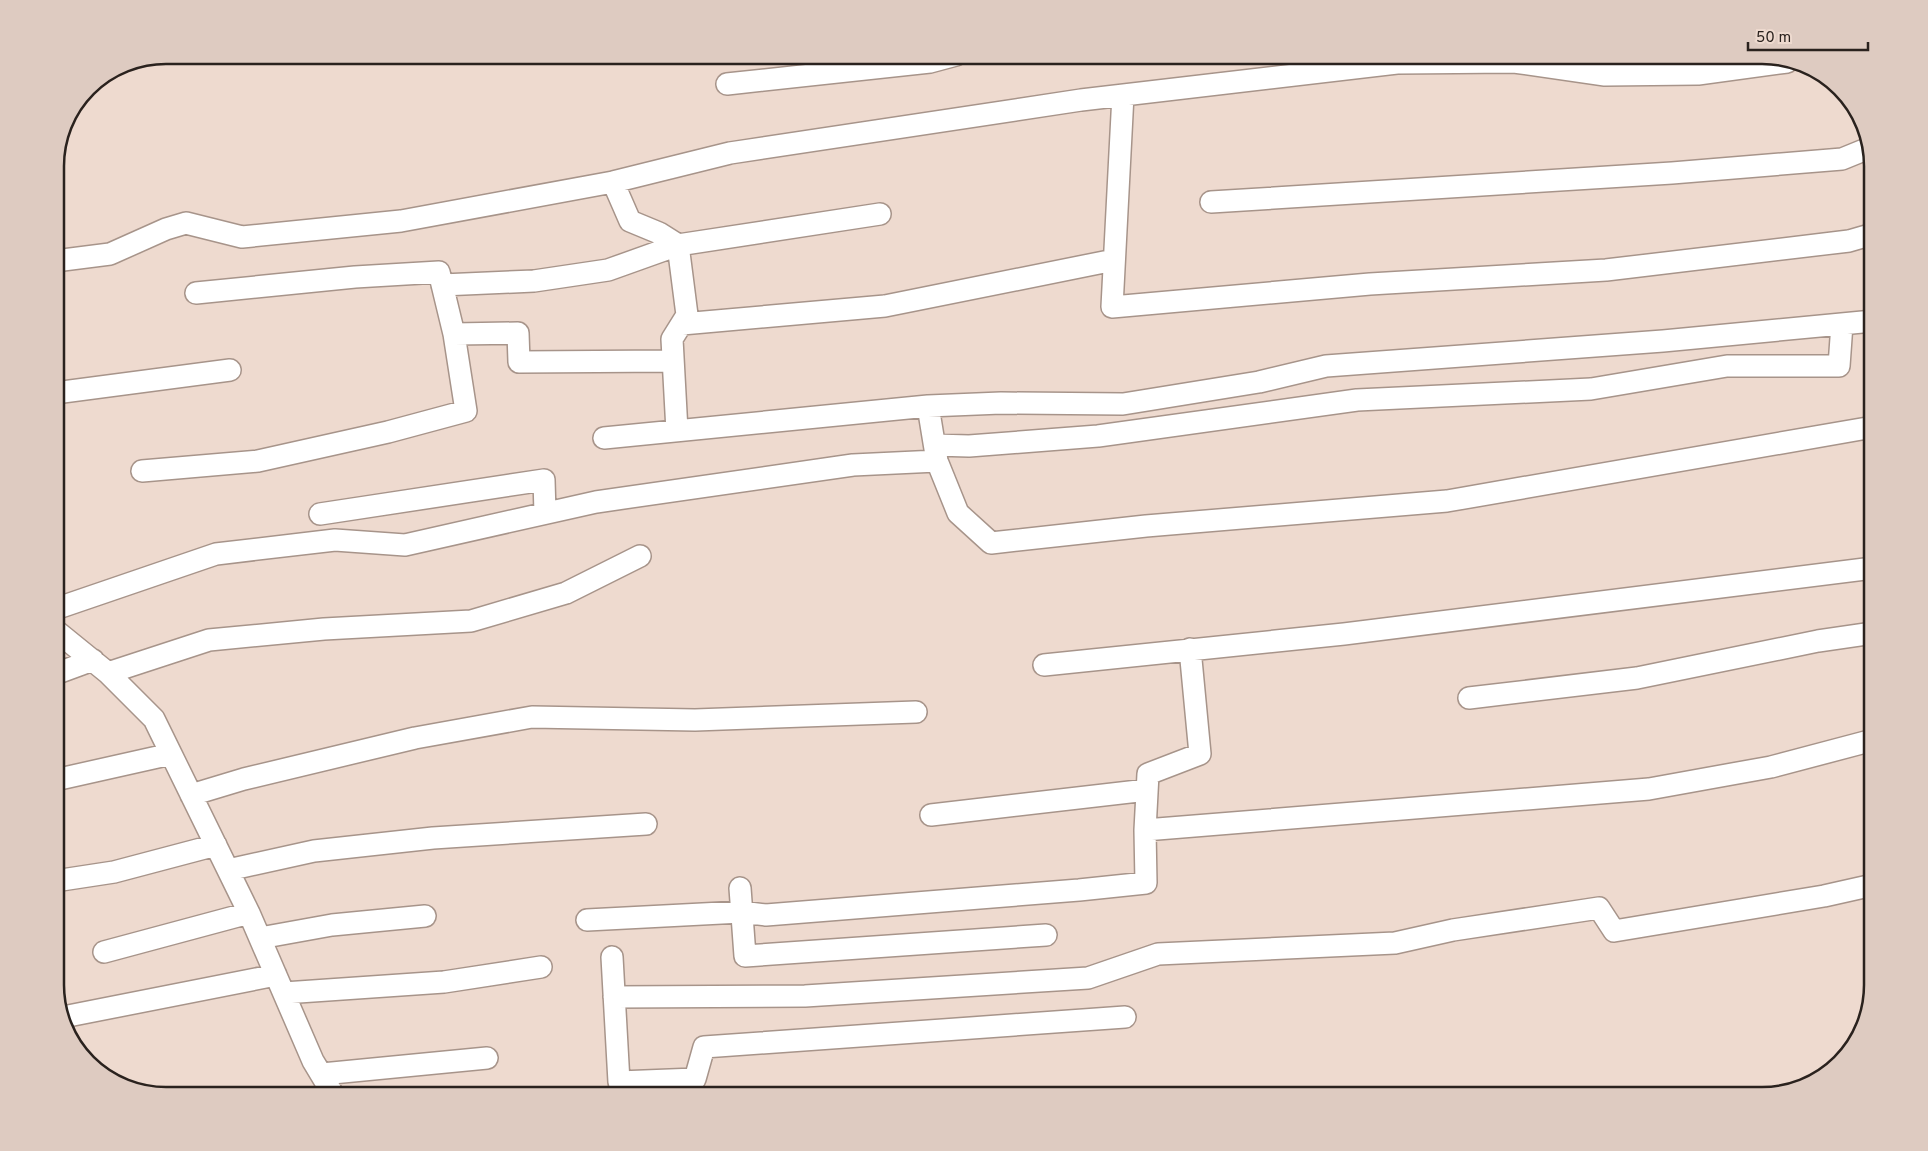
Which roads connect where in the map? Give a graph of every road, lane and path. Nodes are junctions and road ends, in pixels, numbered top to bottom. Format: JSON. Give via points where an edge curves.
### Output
{"nodes":[{"id":1,"x":912,"y":64,"type":"edge"},
{"id":2,"x":1388,"y":64,"type":"edge"},
{"id":3,"x":1529,"y":64,"type":"edge"},
{"id":4,"x":1768,"y":64,"type":"edge"},
{"id":5,"x":727,"y":84,"type":"dead end"},
{"id":6,"x":1123,"y":95,"type":"junction"},
{"id":7,"x":1863,"y":151,"type":"edge"},
{"id":8,"x":613,"y":182,"type":"junction"},
{"id":9,"x":1212,"y":202,"type":"dead end"},
{"id":10,"x":880,"y":214,"type":"dead end"},
{"id":11,"x":1864,"y":237,"type":"edge"},
{"id":12,"x":678,"y":245,"type":"junction"},
{"id":13,"x":64,"y":260,"type":"edge"},
{"id":14,"x":1114,"y":260,"type":"junction"},
{"id":15,"x":442,"y":286,"type":"junction"},
{"id":16,"x":196,"y":293,"type":"dead end"},
{"id":17,"x":1864,"y":322,"type":"edge"},
{"id":18,"x":682,"y":324,"type":"junction"},
{"id":19,"x":1842,"y":324,"type":"junction"},
{"id":20,"x":454,"y":334,"type":"junction"},
{"id":21,"x":673,"y":361,"type":"junction"},
{"id":22,"x":230,"y":370,"type":"dead end"},
{"id":23,"x":64,"y":392,"type":"edge"},
{"id":24,"x":928,"y":406,"type":"junction"},
{"id":25,"x":1864,"y":429,"type":"edge"},
{"id":26,"x":677,"y":431,"type":"junction"},
{"id":27,"x":604,"y":438,"type":"dead end"},
{"id":28,"x":936,"y":453,"type":"junction"},
{"id":29,"x":142,"y":471,"type":"dead end"},
{"id":30,"x":545,"y":513,"type":"junction"},
{"id":31,"x":320,"y":514,"type":"dead end"},
{"id":32,"x":640,"y":556,"type":"dead end"},
{"id":33,"x":1864,"y":569,"type":"edge"},
{"id":34,"x":64,"y":606,"type":"edge"},
{"id":35,"x":1864,"y":634,"type":"edge"},
{"id":36,"x":64,"y":637,"type":"edge"},
{"id":37,"x":1190,"y":649,"type":"junction"},
{"id":38,"x":1044,"y":664,"type":"dead end"},
{"id":39,"x":100,"y":666,"type":"junction"},
{"id":40,"x":64,"y":672,"type":"edge"},
{"id":41,"x":1469,"y":698,"type":"dead end"},
{"id":42,"x":916,"y":712,"type":"dead end"},
{"id":43,"x":1864,"y":742,"type":"edge"},
{"id":44,"x":171,"y":754,"type":"junction"},
{"id":45,"x":64,"y":778,"type":"edge"},
{"id":46,"x":1147,"y":790,"type":"junction"},
{"id":47,"x":191,"y":795,"type":"junction"},
{"id":48,"x":931,"y":815,"type":"dead end"},
{"id":49,"x":646,"y":824,"type":"dead end"},
{"id":50,"x":1145,"y":830,"type":"junction"},
{"id":51,"x":216,"y":845,"type":"junction"},
{"id":52,"x":228,"y":870,"type":"junction"},
{"id":53,"x":64,"y":880,"type":"edge"},
{"id":54,"x":1864,"y":887,"type":"edge"},
{"id":55,"x":740,"y":888,"type":"dead end"},
{"id":56,"x":741,"y":912,"type":"junction"},
{"id":57,"x":249,"y":913,"type":"junction"},
{"id":58,"x":425,"y":916,"type":"dead end"},
{"id":59,"x":586,"y":920,"type":"dead end"},
{"id":60,"x":1046,"y":935,"type":"dead end"},
{"id":61,"x":260,"y":938,"type":"junction"},
{"id":62,"x":104,"y":952,"type":"dead end"},
{"id":63,"x":612,"y":957,"type":"dead end"},
{"id":64,"x":541,"y":967,"type":"dead end"},
{"id":65,"x":280,"y":984,"type":"junction"},
{"id":66,"x":614,"y":997,"type":"junction"},
{"id":67,"x":1125,"y":1016,"type":"dead end"},
{"id":68,"x":69,"y":1017,"type":"edge"},
{"id":69,"x":487,"y":1058,"type":"dead end"},
{"id":70,"x":322,"y":1074,"type":"junction"},
{"id":71,"x":329,"y":1087,"type":"edge"}],
"edges":[{"from":1,"to":5,"type":"street"},
{"from":2,"to":6,"type":"street"},
{"from":3,"to":4,"type":"street","via":[[1614,75],[1698,74]]},
{"from":6,"to":8,"type":"street","via":[[730,153]]},
{"from":6,"to":14,"type":"street"},
{"from":7,"to":9,"type":"street","via":[[1842,160]]},
{"from":8,"to":12,"type":"street","via":[[630,221]]},
{"from":8,"to":13,"type":"street","via":[[401,221],[242,236],[186,223],[110,254]]},
{"from":10,"to":12,"type":"street"},
{"from":11,"to":14,"type":"street","via":[[1606,270],[1370,284],[1112,307]]},
{"from":12,"to":15,"type":"street","via":[[608,270],[534,281]]},
{"from":12,"to":18,"type":"street","via":[[687,315]]},
{"from":14,"to":18,"type":"street","via":[[885,306]]},
{"from":15,"to":16,"type":"street","via":[[439,272]]},
{"from":15,"to":20,"type":"street"},
{"from":17,"to":19,"type":"street"},
{"from":18,"to":21,"type":"street","via":[[672,339]]},
{"from":19,"to":24,"type":"street","via":[[1326,366],[1258,382],[1124,404]]},
{"from":19,"to":28,"type":"street","via":[[1839,366],[1726,366],[1591,389],[1357,400],[1098,436],[969,446]]},
{"from":20,"to":21,"type":"street","via":[[518,333],[519,362]]},
{"from":20,"to":29,"type":"street","via":[[466,412],[258,461]]},
{"from":21,"to":26,"type":"street"},
{"from":22,"to":23,"type":"street"},
{"from":24,"to":26,"type":"street"},
{"from":24,"to":28,"type":"street"},
{"from":25,"to":28,"type":"street","via":[[1448,502],[1146,526],[991,543],[958,513]]},
{"from":26,"to":27,"type":"street"},
{"from":28,"to":30,"type":"street","via":[[596,502]]},
{"from":30,"to":31,"type":"street","via":[[544,480]]},
{"from":30,"to":34,"type":"street","via":[[405,545],[335,540],[216,554]]},
{"from":32,"to":39,"type":"street","via":[[566,592],[470,621],[324,628],[209,640]]},
{"from":33,"to":37,"type":"street","via":[[1585,605]]},
{"from":35,"to":41,"type":"street","via":[[1637,678]]},
{"from":36,"to":39,"type":"street"},
{"from":37,"to":38,"type":"street"},
{"from":37,"to":46,"type":"street","via":[[1200,754],[1148,774]]},
{"from":39,"to":40,"type":"street"},
{"from":39,"to":44,"type":"street","via":[[154,719]]},
{"from":42,"to":47,"type":"street","via":[[695,720],[532,717],[415,738]]},
{"from":43,"to":50,"type":"street","via":[[1771,767],[1649,789]]},
{"from":44,"to":45,"type":"street"},
{"from":44,"to":47,"type":"street"},
{"from":46,"to":48,"type":"street"},
{"from":46,"to":50,"type":"street"},
{"from":47,"to":51,"type":"street"},
{"from":49,"to":52,"type":"street","via":[[432,838],[324,850]]},
{"from":50,"to":56,"type":"street","via":[[1146,883],[766,915]]},
{"from":51,"to":52,"type":"street"},
{"from":51,"to":53,"type":"street","via":[[114,872]]},
{"from":52,"to":57,"type":"street"},
{"from":54,"to":66,"type":"street","via":[[1614,931],[1599,908],[1453,930],[1395,943],[1158,954],[1088,978],[804,996]]},
{"from":55,"to":56,"type":"street"},
{"from":56,"to":59,"type":"street"},
{"from":56,"to":60,"type":"street","via":[[745,956]]},
{"from":57,"to":61,"type":"street"},
{"from":57,"to":62,"type":"street"},
{"from":58,"to":61,"type":"street","via":[[332,925]]},
{"from":61,"to":65,"type":"street"},
{"from":63,"to":66,"type":"street"},
{"from":64,"to":65,"type":"street","via":[[444,982]]},
{"from":65,"to":68,"type":"street"},
{"from":65,"to":70,"type":"street","via":[[313,1061]]},
{"from":66,"to":67,"type":"street","via":[[619,1082],[695,1079],[704,1047]]},
{"from":69,"to":70,"type":"street"},
{"from":70,"to":71,"type":"street"}]}
